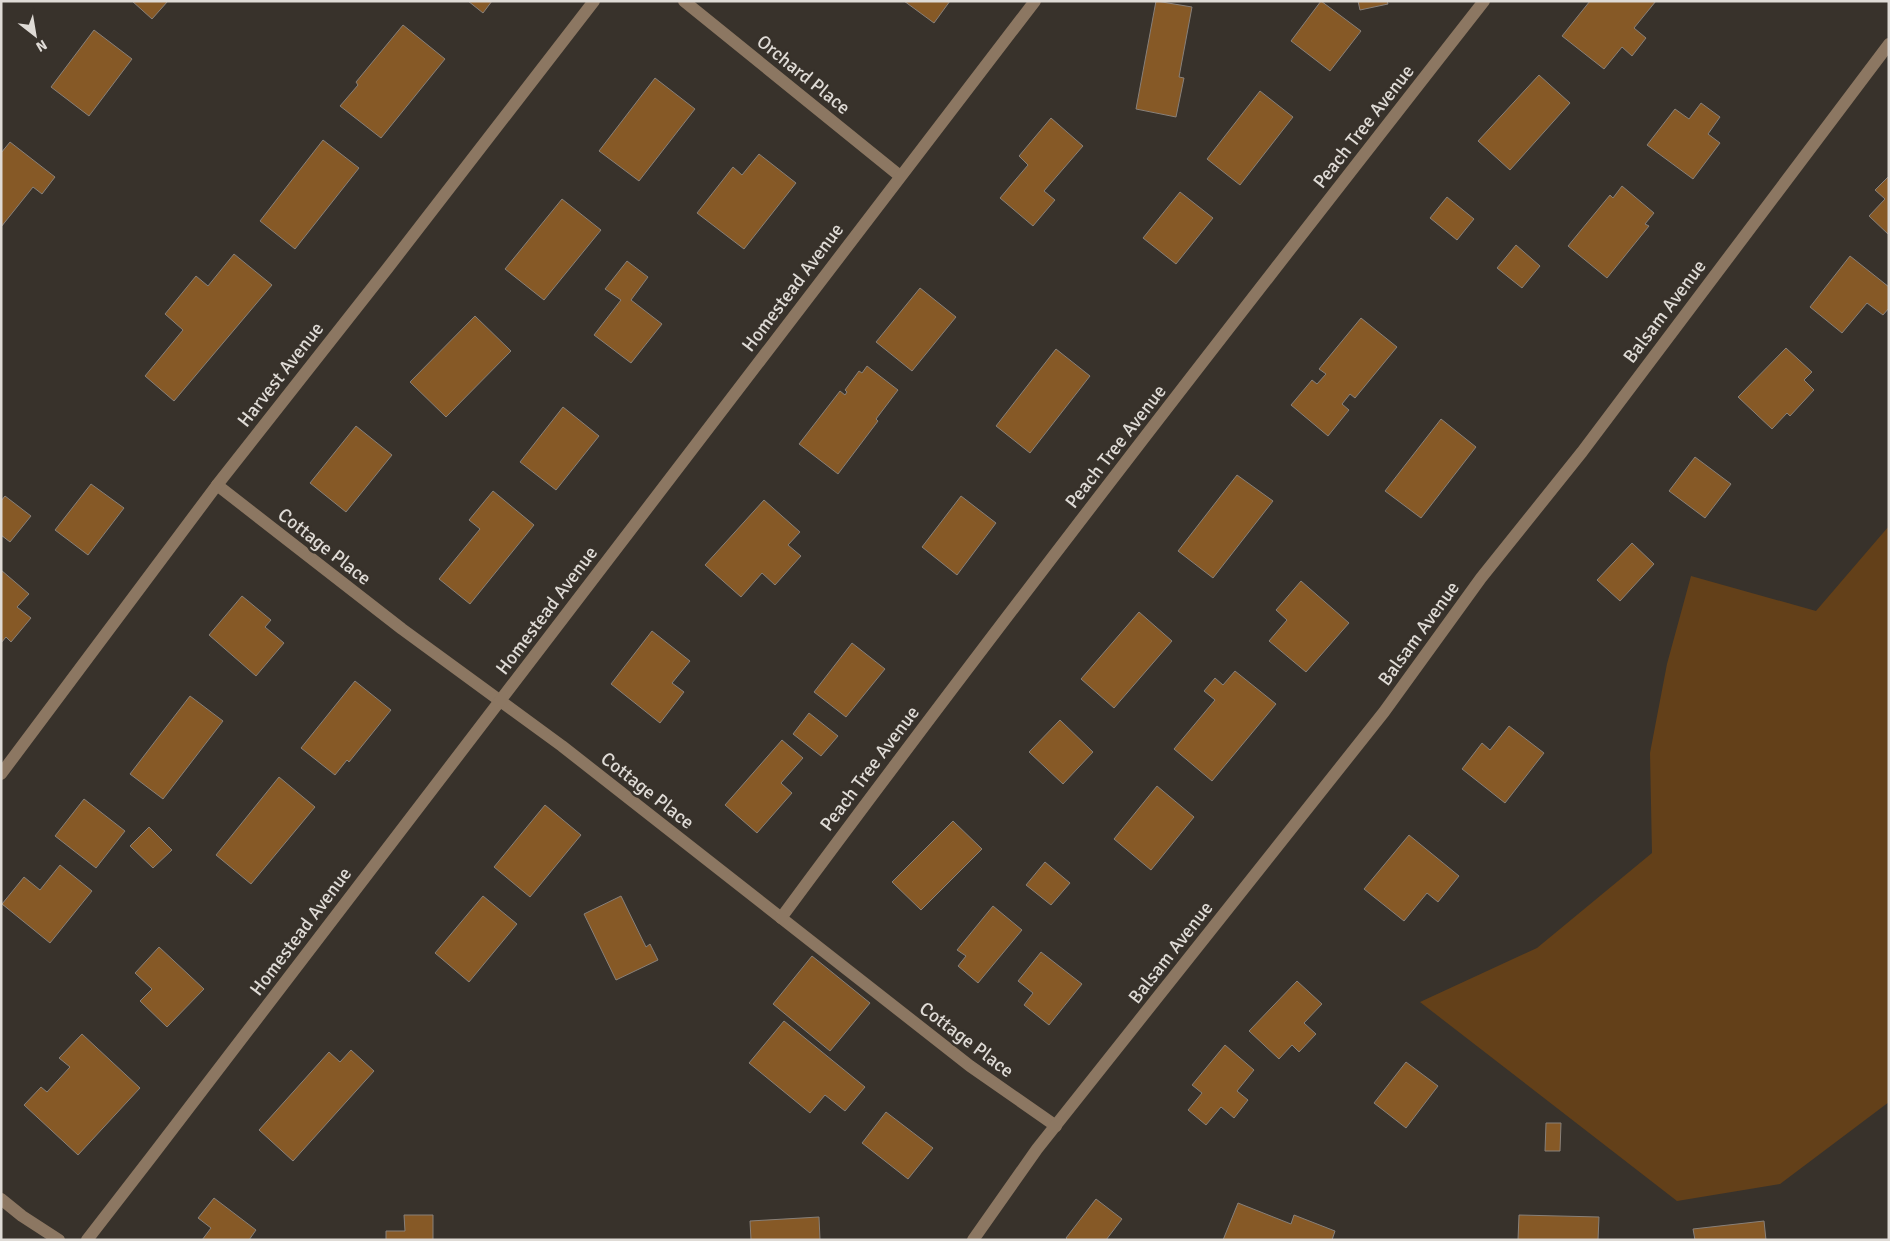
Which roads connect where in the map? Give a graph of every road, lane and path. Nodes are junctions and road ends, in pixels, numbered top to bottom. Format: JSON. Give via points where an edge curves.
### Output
{"nodes":[{"id":1,"x":594,"y":1,"type":"edge"},
{"id":2,"x":684,"y":1,"type":"edge"},
{"id":3,"x":1035,"y":1,"type":"edge"},
{"id":4,"x":1484,"y":1,"type":"edge"},
{"id":5,"x":1889,"y":44,"type":"edge"},
{"id":6,"x":900,"y":176,"type":"junction"},
{"id":7,"x":216,"y":485,"type":"junction"},
{"id":8,"x":500,"y":701,"type":"junction"},
{"id":9,"x":1,"y":774,"type":"edge"},
{"id":10,"x":781,"y":918,"type":"junction"},
{"id":11,"x":1056,"y":1126,"type":"junction"},
{"id":12,"x":1,"y":1199,"type":"edge"},
{"id":13,"x":59,"y":1240,"type":"edge"},
{"id":14,"x":87,"y":1240,"type":"edge"},
{"id":15,"x":973,"y":1240,"type":"edge"}],
"edges":[{"from":1,"to":7,"type":"street","name":"Harvest Avenue"},
{"from":2,"to":6,"type":"street","name":"Orchard Place"},
{"from":3,"to":6,"type":"street","name":"Homestead Avenue"},
{"from":4,"to":10,"type":"street","name":"Peach Tree Avenue","via":[[930,717]]},
{"from":5,"to":11,"type":"street","name":"Balsam Avenue","via":[[1582,452],[1482,578],[1384,712]]},
{"from":6,"to":8,"type":"street","name":"Homestead Avenue"},
{"from":7,"to":8,"type":"street","name":"Cottage Place","via":[[402,630]]},
{"from":7,"to":9,"type":"street","name":"Harvest Avenue"},
{"from":8,"to":10,"type":"street","name":"Cottage Place"},
{"from":8,"to":14,"type":"street","name":"Homestead Avenue"},
{"from":10,"to":11,"type":"street","name":"Cottage Place","via":[[970,1066]]},
{"from":11,"to":15,"type":"street","name":"Balsam Avenue"},
{"from":12,"to":13,"type":"street"}]}
